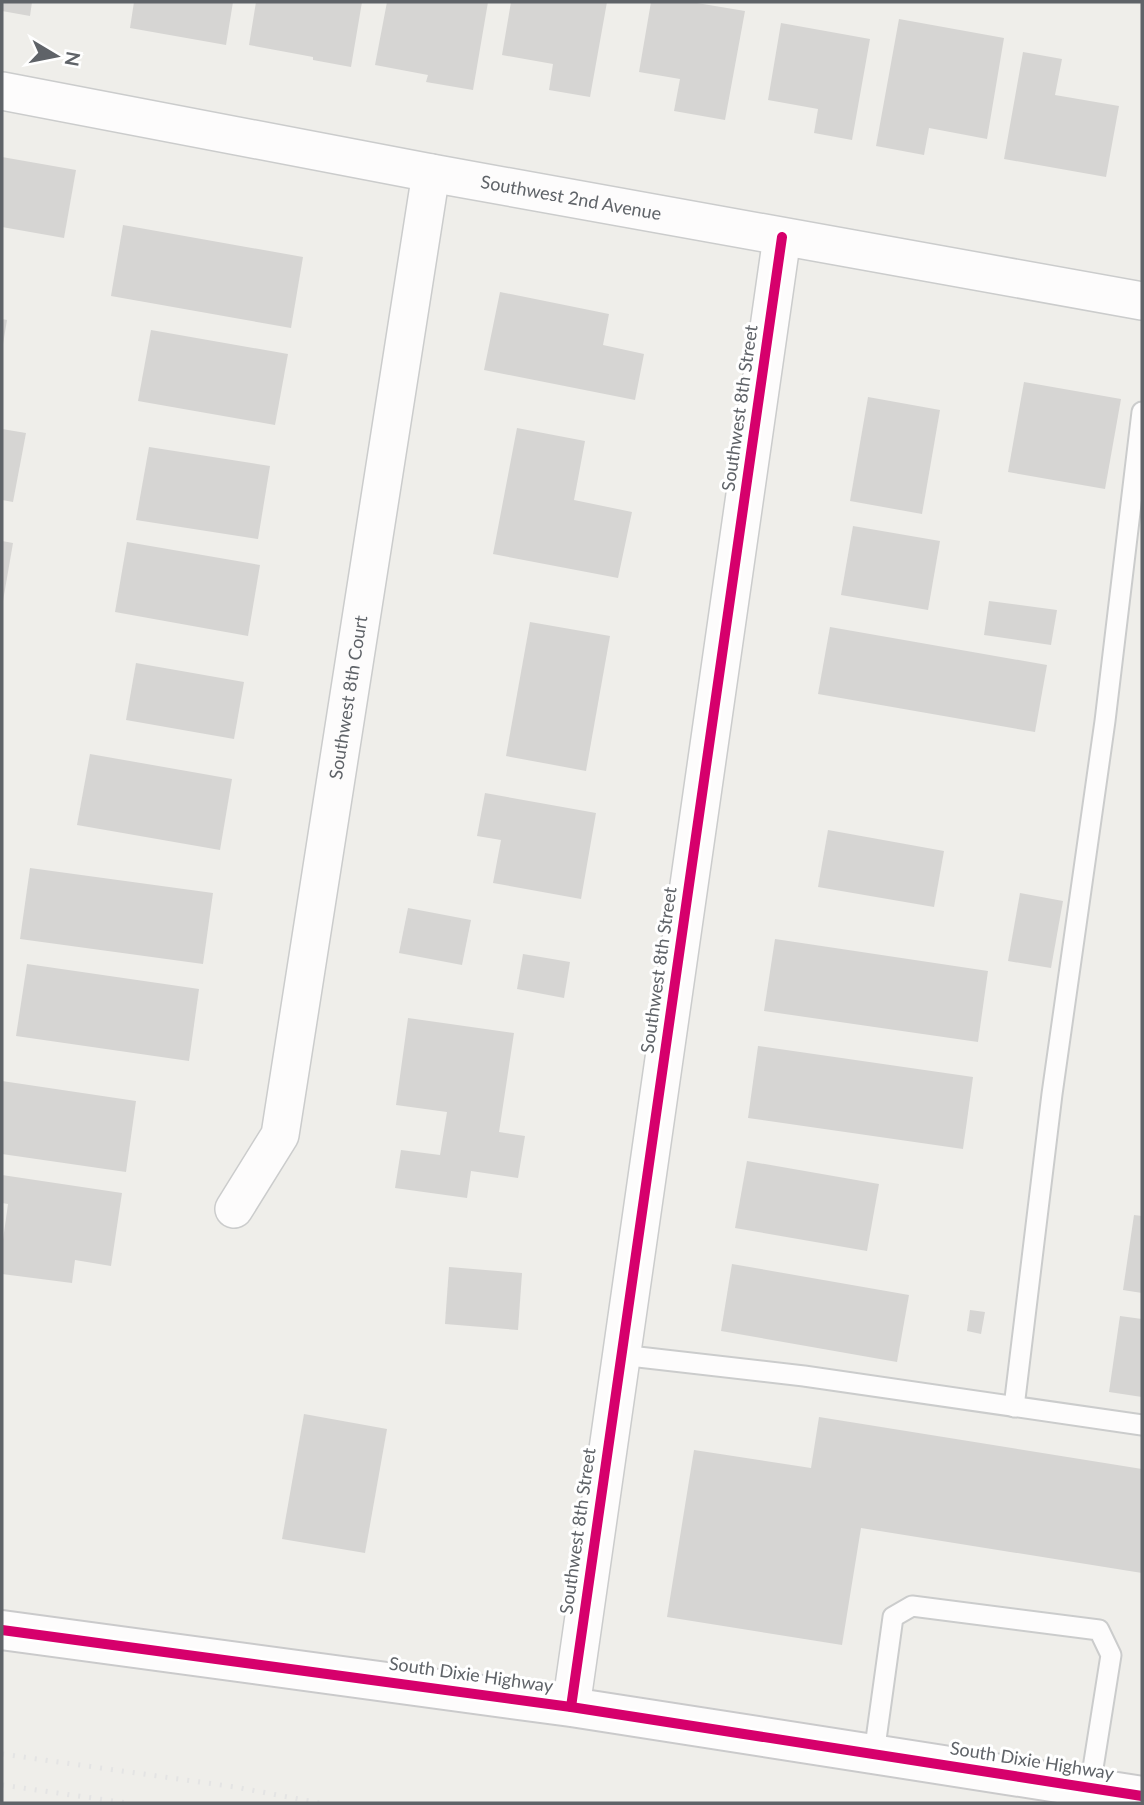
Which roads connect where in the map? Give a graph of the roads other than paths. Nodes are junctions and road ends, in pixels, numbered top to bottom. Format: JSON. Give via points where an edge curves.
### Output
{"nodes":[{"id":1,"x":2,"y":91,"type":"edge"},
{"id":2,"x":431,"y":173,"type":"junction"},
{"id":3,"x":782,"y":237,"type":"junction"},
{"id":4,"x":1142,"y":301,"type":"edge"},
{"id":5,"x":1142,"y":412,"type":"edge"},
{"id":6,"x":234,"y":1209,"type":"dead end"},
{"id":7,"x":621,"y":1355,"type":"junction"},
{"id":8,"x":1014,"y":1406,"type":"junction"},
{"id":9,"x":1142,"y":1425,"type":"edge"},
{"id":10,"x":2,"y":1630,"type":"edge"},
{"id":11,"x":571,"y":1707,"type":"junction"},
{"id":12,"x":874,"y":1754,"type":"junction"},
{"id":13,"x":1090,"y":1787,"type":"junction"},
{"id":14,"x":1142,"y":1796,"type":"edge"}],
"edges":[{"from":1,"to":2,"type":"street","name":"Southwest 2nd Avenue"},
{"from":2,"to":3,"type":"street","name":"Southwest 2nd Avenue"},
{"from":2,"to":6,"type":"street","name":"Southwest 8th Court","via":[[280,1135]]},
{"from":3,"to":4,"type":"street","name":"Southwest 2nd Avenue"},
{"from":3,"to":7,"type":"street","name":"Southwest 8th Street"},
{"from":5,"to":8,"type":"lane"},
{"from":7,"to":8,"type":"lane"},
{"from":7,"to":11,"type":"street","name":"Southwest 8th Street"},
{"from":8,"to":9,"type":"lane"},
{"from":10,"to":11,"type":"main road","name":"South Dixie Highway"},
{"from":11,"to":12,"type":"main road","name":"South Dixie Highway"},
{"from":12,"to":13,"type":"main road","name":"South Dixie Highway"},
{"from":12,"to":13,"type":"lane","via":[[893,1617],[912,1606],[1099,1630],[1111,1656]]},
{"from":13,"to":14,"type":"main road","name":"South Dixie Highway"}]}
